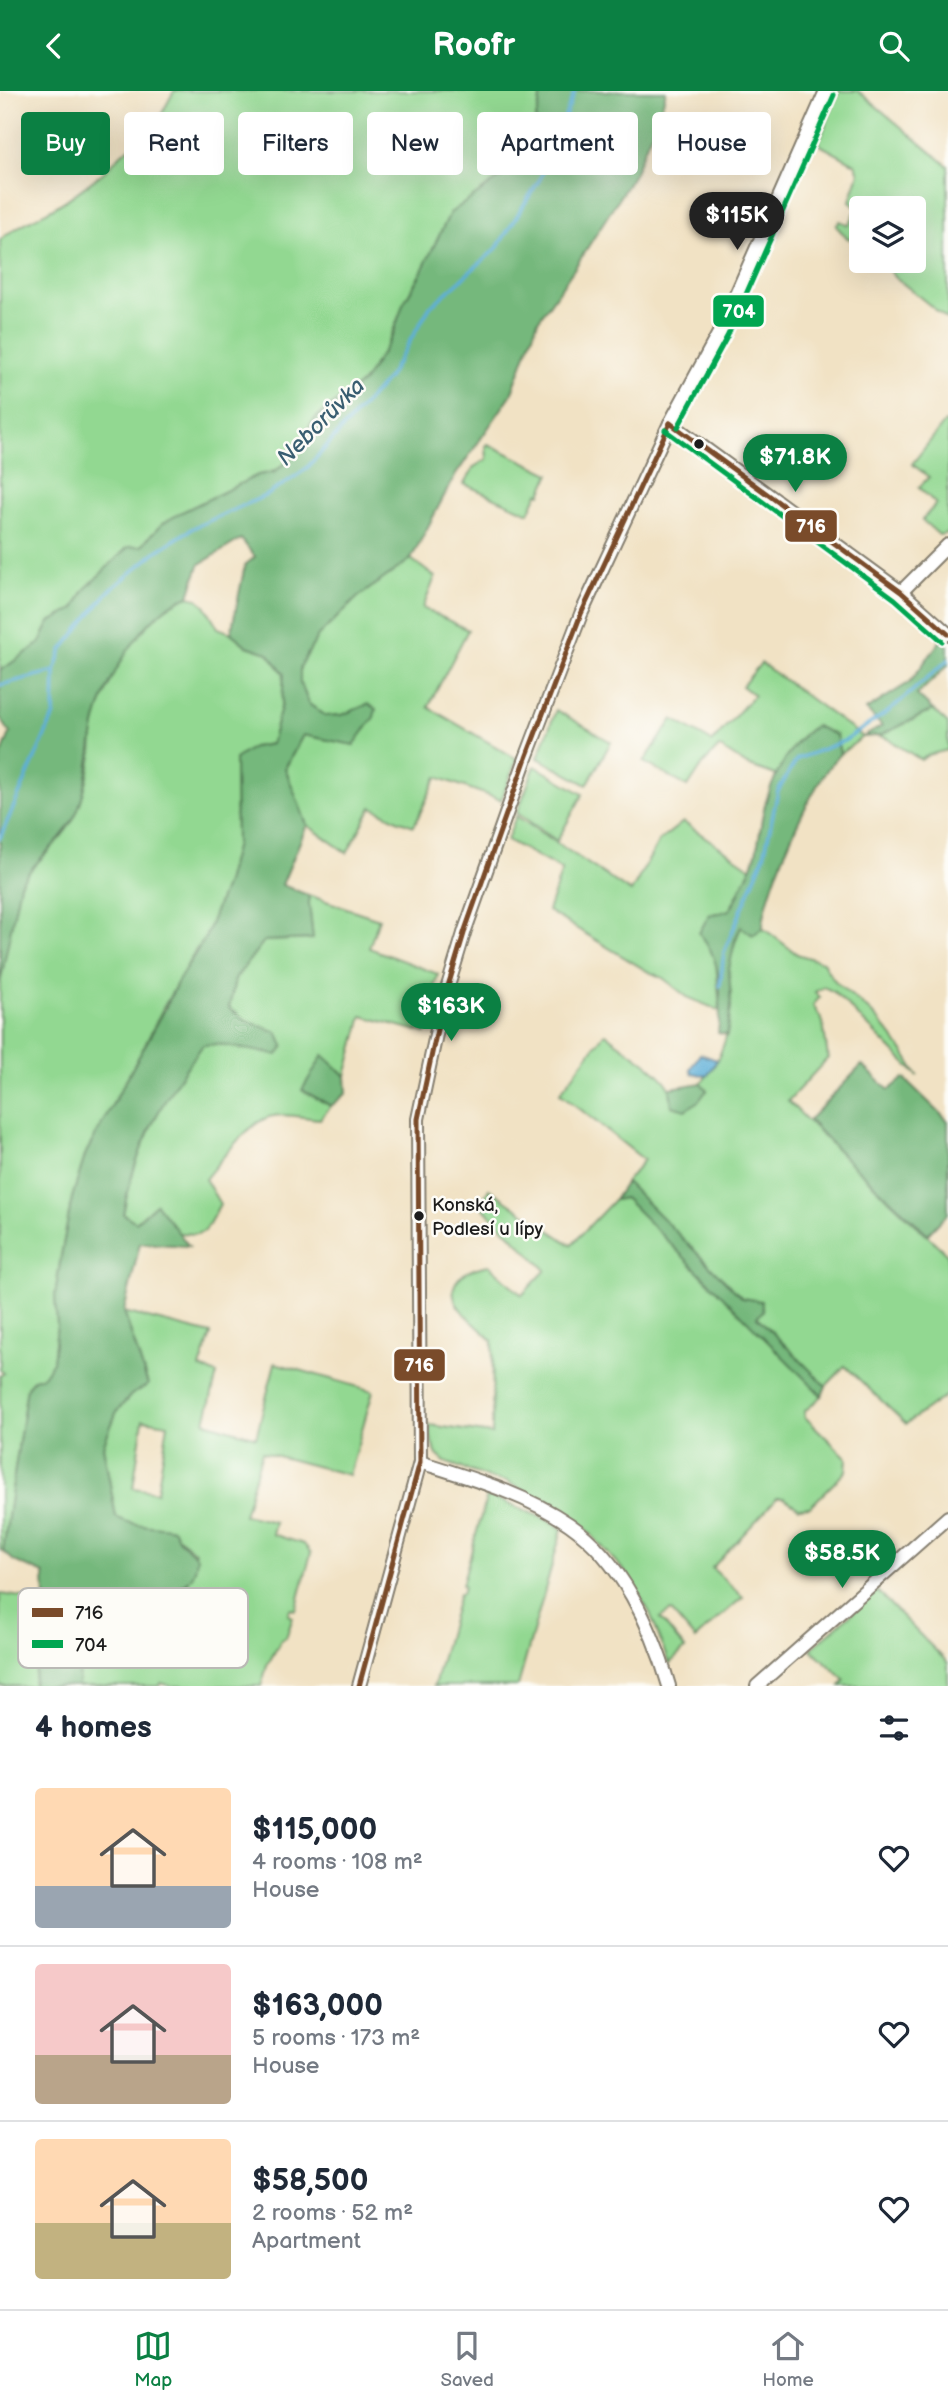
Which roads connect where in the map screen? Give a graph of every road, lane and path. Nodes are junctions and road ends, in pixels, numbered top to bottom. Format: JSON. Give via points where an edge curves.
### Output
{"nodes":[{"id":1,"x":826,"y":91,"type":"edge"},
{"id":2,"x":670,"y":423,"type":"junction"},
{"id":3,"x":948,"y":545,"type":"edge"},
{"id":4,"x":901,"y":592,"type":"junction"},
{"id":5,"x":948,"y":634,"type":"edge"},
{"id":6,"x":420,"y":1462,"type":"junction"},
{"id":7,"x":948,"y":1517,"type":"edge"},
{"id":8,"x":359,"y":1686,"type":"edge"},
{"id":9,"x":669,"y":1686,"type":"edge"},
{"id":10,"x":757,"y":1686,"type":"edge"}],
"edges":[{"from":1,"to":2,"type":"street","via":[[720,331]]},
{"from":2,"to":4,"type":"street"},
{"from":2,"to":6,"type":"street","via":[[581,614],[526,758],[442,1006],[418,1119]]},
{"from":3,"to":4,"type":"street"},
{"from":4,"to":5,"type":"street"},
{"from":6,"to":8,"type":"street"},
{"from":6,"to":9,"type":"street","via":[[547,1510],[588,1539],[621,1578],[651,1634]]},
{"from":7,"to":10,"type":"street"}]}
